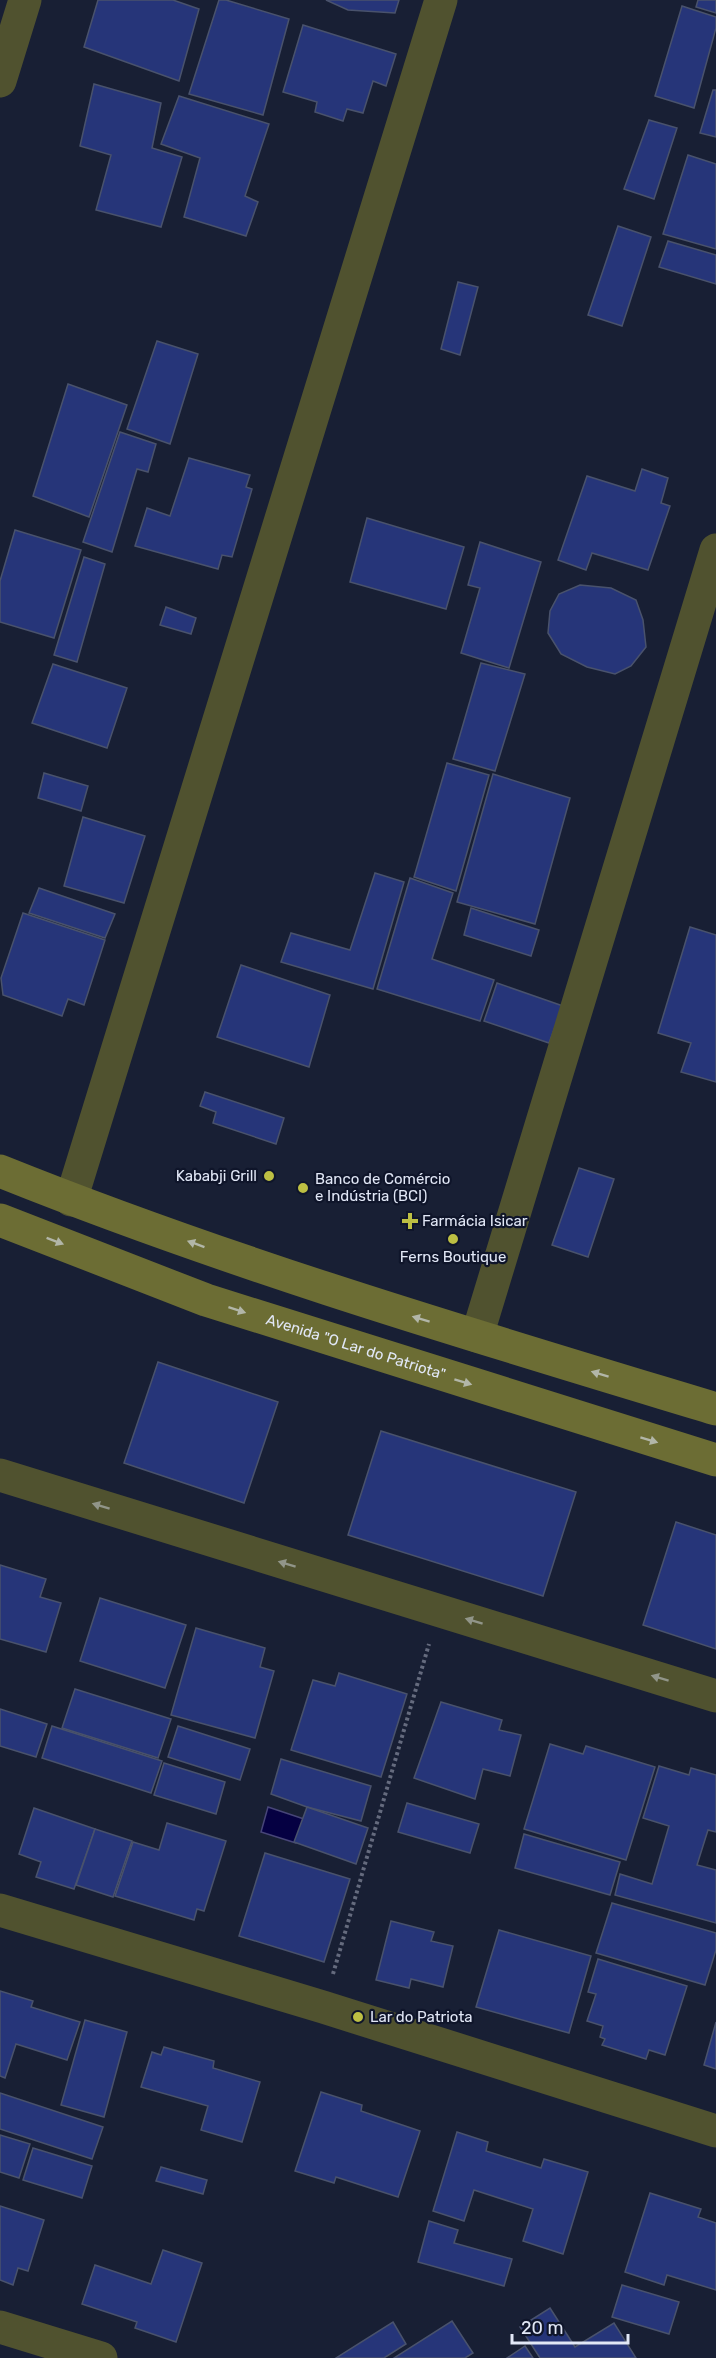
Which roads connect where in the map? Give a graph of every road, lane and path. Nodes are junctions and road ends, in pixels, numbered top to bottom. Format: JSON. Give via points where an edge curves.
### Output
{"nodes":[{"id":1,"x":25,"y":0,"type":"edge"},
{"id":2,"x":441,"y":0,"type":"edge"},
{"id":3,"x":0,"y":81,"type":"edge"},
{"id":4,"x":716,"y":550,"type":"edge"},
{"id":5,"x":0,"y":1171,"type":"edge"},
{"id":6,"x":71,"y":1200,"type":"junction"},
{"id":7,"x":0,"y":1220,"type":"edge"},
{"id":8,"x":477,"y":1336,"type":"junction"},
{"id":9,"x":716,"y":1409,"type":"edge"},
{"id":10,"x":716,"y":1460,"type":"edge"},
{"id":11,"x":0,"y":1475,"type":"edge"},
{"id":12,"x":439,"y":1610,"type":"junction"},
{"id":13,"x":716,"y":1695,"type":"edge"},
{"id":14,"x":0,"y":1910,"type":"edge"},
{"id":15,"x":324,"y":2007,"type":"junction"},
{"id":16,"x":716,"y":2131,"type":"edge"},
{"id":17,"x":0,"y":2326,"type":"edge"},
{"id":18,"x":101,"y":2358,"type":"edge"}],
"edges":[{"from":1,"to":3,"type":"street"},
{"from":2,"to":6,"type":"street"},
{"from":4,"to":8,"type":"street"},
{"from":5,"to":6,"type":"main road"},
{"from":8,"to":6,"type":"main road","one_way":true,"via":[[288,1277]]},
{"from":7,"to":10,"type":"main road","name":"Avenida \"O Lar do Patriota\"","one_way":true,"via":[[206,1300]]},
{"from":9,"to":8,"type":"main road","one_way":true},
{"from":12,"to":11,"type":"street","one_way":true},
{"from":13,"to":12,"type":"street","one_way":true},
{"from":12,"to":15,"type":"path"},
{"from":14,"to":15,"type":"street"},
{"from":15,"to":16,"type":"street"},
{"from":17,"to":18,"type":"street"}]}
